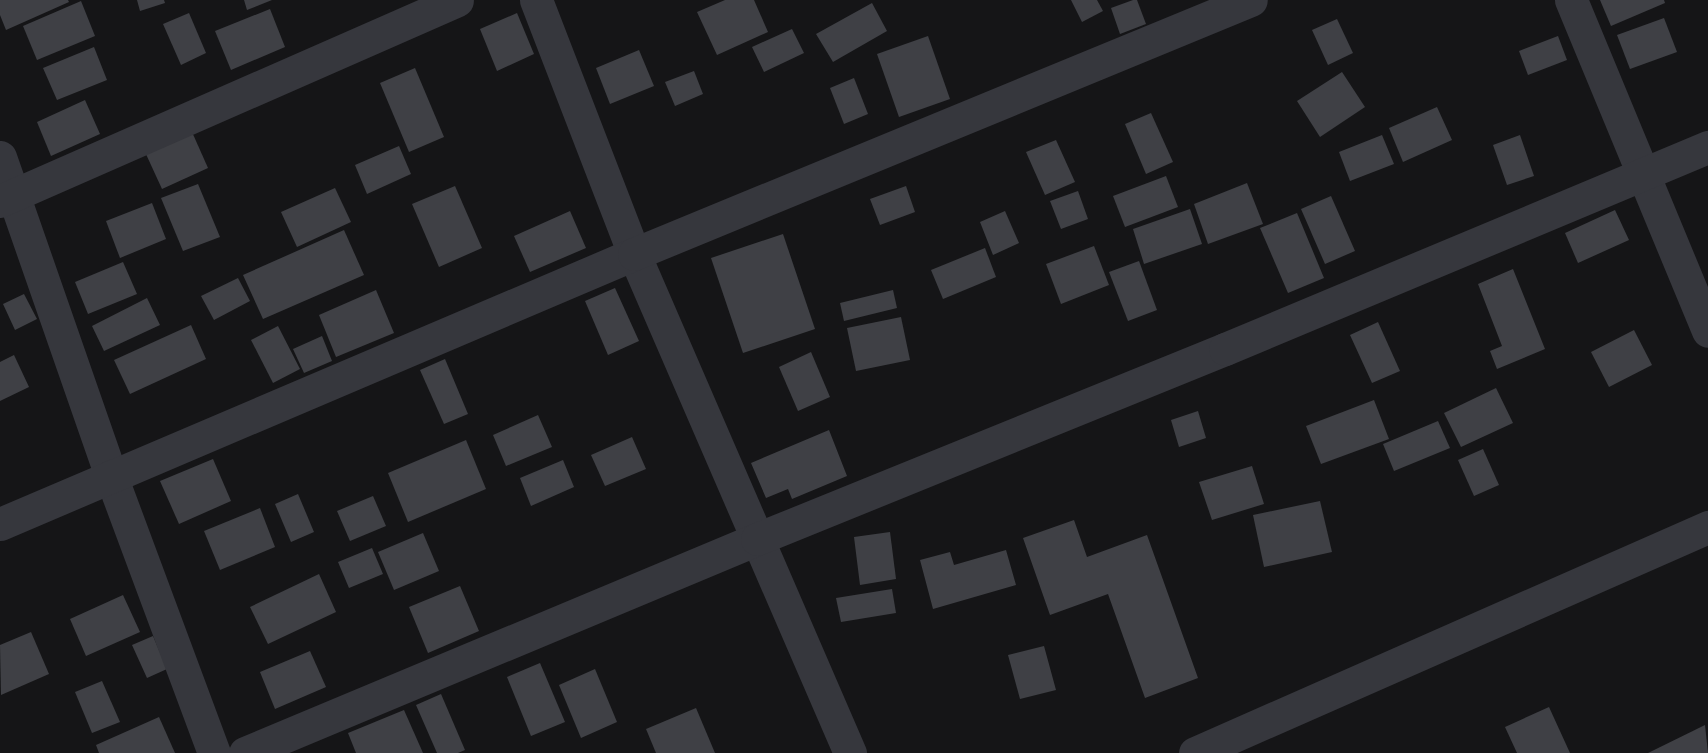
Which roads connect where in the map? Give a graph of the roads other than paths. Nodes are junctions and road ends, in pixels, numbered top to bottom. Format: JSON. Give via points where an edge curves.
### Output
{"nodes":[{"id":1,"x":457,"y":0,"type":"edge"},
{"id":2,"x":536,"y":0,"type":"edge"},
{"id":3,"x":1251,"y":0,"type":"edge"},
{"id":4,"x":1571,"y":0,"type":"edge"},
{"id":5,"x":1708,"y":147,"type":"edge"},
{"id":6,"x":0,"y":157,"type":"edge"},
{"id":7,"x":1643,"y":174,"type":"junction"},
{"id":8,"x":7,"y":197,"type":"edge"},
{"id":9,"x":634,"y":254,"type":"junction"},
{"id":10,"x":1708,"y":332,"type":"edge"},
{"id":11,"x":111,"y":476,"type":"junction"},
{"id":12,"x":0,"y":524,"type":"edge"},
{"id":13,"x":1708,"y":527,"type":"edge"},
{"id":14,"x":757,"y":539,"type":"junction"},
{"id":15,"x":1206,"y":751,"type":"edge"},
{"id":16,"x":214,"y":753,"type":"edge"},
{"id":17,"x":245,"y":753,"type":"edge"},
{"id":18,"x":850,"y":753,"type":"edge"}],
"edges":[{"from":1,"to":8,"type":"street"},
{"from":2,"to":9,"type":"street"},
{"from":3,"to":9,"type":"street"},
{"from":4,"to":7,"type":"street"},
{"from":5,"to":7,"type":"street"},
{"from":6,"to":8,"type":"street"},
{"from":7,"to":10,"type":"street"},
{"from":7,"to":14,"type":"street"},
{"from":8,"to":11,"type":"street"},
{"from":9,"to":11,"type":"street"},
{"from":9,"to":14,"type":"street"},
{"from":11,"to":12,"type":"street"},
{"from":11,"to":16,"type":"street"},
{"from":13,"to":15,"type":"street"},
{"from":14,"to":17,"type":"street"},
{"from":14,"to":18,"type":"street"}]}
